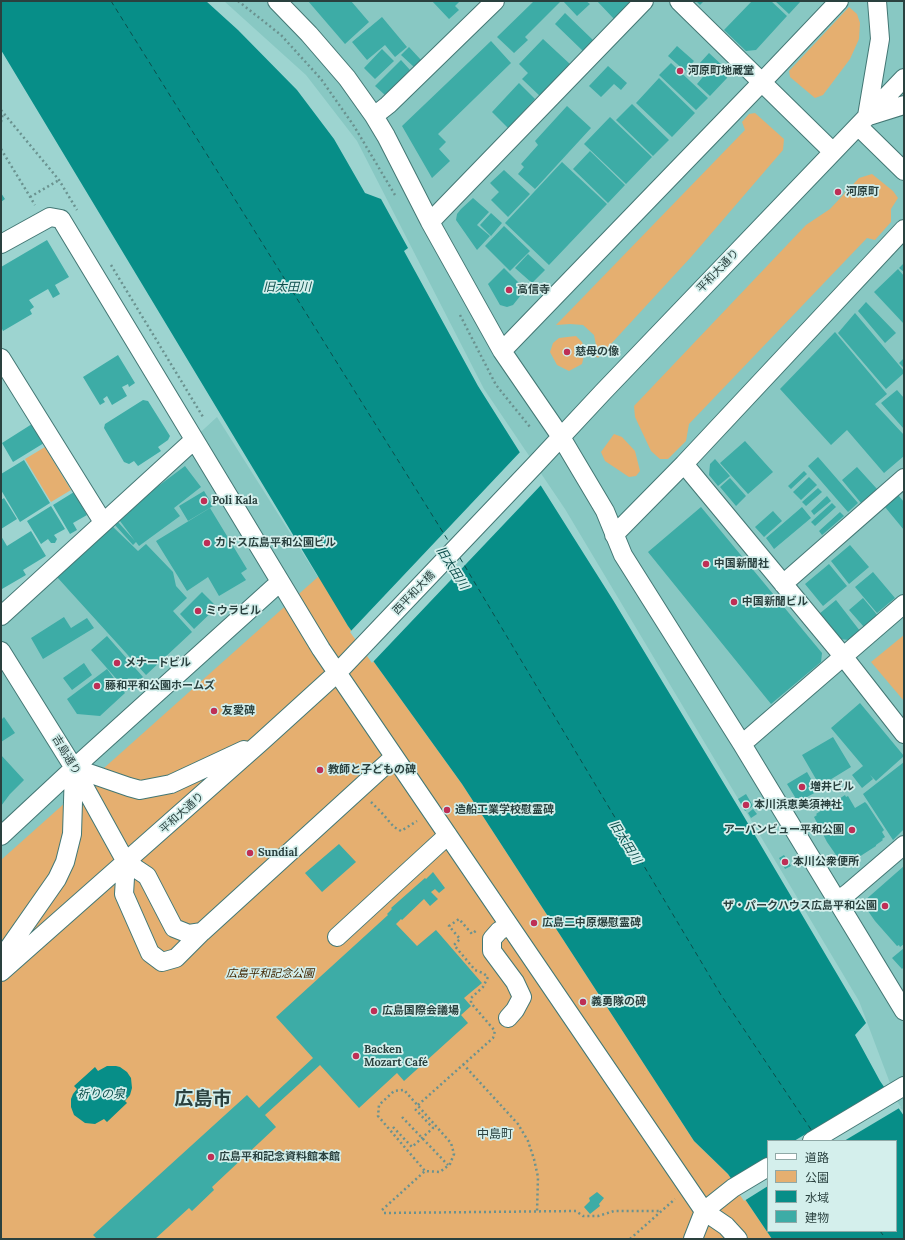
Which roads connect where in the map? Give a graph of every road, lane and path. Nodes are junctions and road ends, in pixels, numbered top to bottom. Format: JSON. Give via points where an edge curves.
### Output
{"nodes":[{"id":1,"x":238,"y":1,"type":"edge"},
{"id":2,"x":277,"y":1,"type":"edge"},
{"id":3,"x":494,"y":1,"type":"edge"},
{"id":4,"x":644,"y":1,"type":"edge"},
{"id":5,"x":679,"y":1,"type":"edge"},
{"id":6,"x":839,"y":1,"type":"edge"},
{"id":7,"x":877,"y":1,"type":"edge"},
{"id":8,"x":904,"y":78,"type":"edge"},
{"id":9,"x":762,"y":82,"type":"junction"},
{"id":10,"x":904,"y":105,"type":"edge"},
{"id":11,"x":3,"y":113,"type":"dead end"},
{"id":12,"x":374,"y":116,"type":"junction"},
{"id":13,"x":863,"y":121,"type":"junction"},
{"id":14,"x":1,"y":122,"type":"edge"},
{"id":15,"x":1,"y":149,"type":"edge"},
{"id":16,"x":833,"y":152,"type":"junction"},
{"id":17,"x":904,"y":171,"type":"edge"},
{"id":18,"x":59,"y":180,"type":"dead end"},
{"id":19,"x":30,"y":197,"type":"junction"},
{"id":20,"x":398,"y":201,"type":"dead end"},
{"id":21,"x":35,"y":205,"type":"dead end"},
{"id":22,"x":430,"y":222,"type":"junction"},
{"id":23,"x":904,"y":229,"type":"edge"},
{"id":24,"x":1,"y":244,"type":"edge"},
{"id":25,"x":458,"y":310,"type":"dead end"},
{"id":26,"x":502,"y":351,"type":"junction"},
{"id":27,"x":1,"y":358,"type":"edge"},
{"id":28,"x":530,"y":427,"type":"dead end"},
{"id":29,"x":561,"y":437,"type":"junction"},
{"id":30,"x":194,"y":440,"type":"junction"},
{"id":31,"x":684,"y":464,"type":"junction"},
{"id":32,"x":534,"y":466,"type":"joint"},
{"id":33,"x":904,"y":478,"type":"edge"},
{"id":34,"x":103,"y":522,"type":"junction"},
{"id":35,"x":614,"y":534,"type":"junction"},
{"id":36,"x":280,"y":582,"type":"junction"},
{"id":37,"x":783,"y":584,"type":"junction"},
{"id":38,"x":904,"y":604,"type":"edge"},
{"id":39,"x":1,"y":616,"type":"edge"},
{"id":40,"x":360,"y":650,"type":"joint"},
{"id":41,"x":1,"y":651,"type":"edge"},
{"id":42,"x":843,"y":656,"type":"junction"},
{"id":43,"x":337,"y":673,"type":"junction"},
{"id":44,"x":904,"y":734,"type":"edge"},
{"id":45,"x":261,"y":742,"type":"junction"},
{"id":46,"x":742,"y":744,"type":"junction"},
{"id":47,"x":394,"y":757,"type":"junction"},
{"id":48,"x":74,"y":768,"type":"junction"},
{"id":49,"x":371,"y":802,"type":"dead end"},
{"id":50,"x":423,"y":818,"type":"dead end"},
{"id":51,"x":448,"y":835,"type":"junction"},
{"id":52,"x":1,"y":836,"type":"edge"},
{"id":53,"x":904,"y":845,"type":"edge"},
{"id":54,"x":126,"y":862,"type":"junction"},
{"id":55,"x":837,"y":901,"type":"junction"},
{"id":56,"x":509,"y":925,"type":"junction"},
{"id":57,"x":480,"y":927,"type":"dead end"},
{"id":58,"x":202,"y":932,"type":"junction"},
{"id":59,"x":337,"y":937,"type":"dead end"},
{"id":60,"x":1,"y":959,"type":"edge"},
{"id":61,"x":1,"y":972,"type":"edge"},
{"id":62,"x":904,"y":1011,"type":"edge"},
{"id":63,"x":508,"y":1018,"type":"dead end"},
{"id":64,"x":463,"y":1064,"type":"junction"},
{"id":65,"x":899,"y":1089,"type":"edge"},
{"id":66,"x":418,"y":1105,"type":"junction"},
{"id":67,"x":415,"y":1109,"type":"dead end"},
{"id":68,"x":402,"y":1117,"type":"dead end"},
{"id":69,"x":393,"y":1127,"type":"dead end"},
{"id":70,"x":422,"y":1138,"type":"junction"},
{"id":71,"x":814,"y":1140,"type":"edge"},
{"id":72,"x":448,"y":1165,"type":"junction"},
{"id":73,"x":767,"y":1168,"type":"edge"},
{"id":74,"x":425,"y":1171,"type":"junction"},
{"id":75,"x":677,"y":1197,"type":"dead end"},
{"id":76,"x":382,"y":1210,"type":"dead end"},
{"id":77,"x":661,"y":1211,"type":"junction"},
{"id":78,"x":704,"y":1211,"type":"junction"},
{"id":79,"x":537,"y":1212,"type":"junction"},
{"id":80,"x":384,"y":1213,"type":"dead end"},
{"id":81,"x":630,"y":1239,"type":"edge"},
{"id":82,"x":692,"y":1239,"type":"edge"},
{"id":83,"x":738,"y":1239,"type":"edge"}],
"edges":[{"from":1,"to":20,"type":"path","via":[[280,35],[321,80],[354,126]]},
{"from":2,"to":12,"type":"street","via":[[347,78]]},
{"from":3,"to":12,"type":"street"},
{"from":4,"to":22,"type":"street"},
{"from":5,"to":9,"type":"street"},
{"from":6,"to":9,"type":"street"},
{"from":7,"to":13,"type":"street","via":[[880,39]]},
{"from":8,"to":13,"type":"street","name":"平和大通り"},
{"from":9,"to":16,"type":"street"},
{"from":9,"to":26,"type":"street"},
{"from":10,"to":13,"type":"street"},
{"from":11,"to":14,"type":"path"},
{"from":12,"to":22,"type":"street"},
{"from":13,"to":16,"type":"street","name":"平和大通り"},
{"from":13,"to":17,"type":"street"},
{"from":15,"to":19,"type":"path"},
{"from":16,"to":29,"type":"street","name":"平和大通り"},
{"from":18,"to":19,"type":"path"},
{"from":19,"to":21,"type":"path"},
{"from":22,"to":26,"type":"street"},
{"from":23,"to":31,"type":"street"},
{"from":24,"to":30,"type":"street","via":[[50,217],[61,219]]},
{"from":25,"to":28,"type":"path","via":[[496,385]]},
{"from":26,"to":29,"type":"street"},
{"from":27,"to":34,"type":"street"},
{"from":29,"to":32,"type":"street","name":"平和大通り"},
{"from":29,"to":35,"type":"street","via":[[606,511]]},
{"from":30,"to":34,"type":"street"},
{"from":30,"to":36,"type":"street"},
{"from":31,"to":35,"type":"street"},
{"from":31,"to":37,"type":"street"},
{"from":32,"to":40,"type":"street","name":"西平和大橋"},
{"from":33,"to":37,"type":"street"},
{"from":34,"to":39,"type":"street"},
{"from":35,"to":46,"type":"street","via":[[623,555]]},
{"from":36,"to":43,"type":"street"},
{"from":36,"to":48,"type":"street"},
{"from":37,"to":42,"type":"street"},
{"from":38,"to":42,"type":"street"},
{"from":40,"to":43,"type":"street","name":"平和大通り"},
{"from":41,"to":48,"type":"street","name":"吉島通り"},
{"from":42,"to":44,"type":"street"},
{"from":42,"to":46,"type":"street"},
{"from":43,"to":45,"type":"street","name":"平和大通り"},
{"from":43,"to":47,"type":"street"},
{"from":45,"to":48,"type":"street","via":[[171,784],[140,790]]},
{"from":45,"to":54,"type":"street","name":"平和大通り"},
{"from":46,"to":55,"type":"street"},
{"from":47,"to":51,"type":"street"},
{"from":47,"to":58,"type":"street"},
{"from":48,"to":52,"type":"street"},
{"from":48,"to":54,"type":"street","name":"吉島通り"},
{"from":48,"to":60,"type":"street","via":[[72,834],[65,862],[57,879]]},
{"from":49,"to":50,"type":"path","via":[[401,831]]},
{"from":51,"to":56,"type":"street"},
{"from":51,"to":59,"type":"street"},
{"from":53,"to":55,"type":"street"},
{"from":54,"to":58,"type":"street","via":[[146,876],[174,928],[189,934]]},
{"from":54,"to":58,"type":"street","via":[[124,894],[150,953],[162,962],[176,958]]},
{"from":54,"to":61,"type":"street","name":"平和大通り"},
{"from":55,"to":62,"type":"street"},
{"from":56,"to":63,"type":"street","via":[[492,939],[492,951],[515,982],[522,997],[516,1010]]},
{"from":56,"to":78,"type":"street"},
{"from":57,"to":64,"type":"path","via":[[472,934],[459,919],[450,926],[460,938],[454,945],[475,970],[488,977],[483,987],[471,998],[471,1003],[495,1031],[493,1038]]},
{"from":64,"to":66,"type":"path"},
{"from":64,"to":79,"type":"path","via":[[518,1124],[528,1141],[538,1177]]},
{"from":65,"to":71,"type":"street"},
{"from":66,"to":72,"type":"path","via":[[451,1143],[454,1154]]},
{"from":66,"to":74,"type":"path","via":[[404,1090],[394,1091],[379,1105],[378,1116]]},
{"from":67,"to":70,"type":"path","via":[[433,1128]]},
{"from":68,"to":70,"type":"path"},
{"from":69,"to":70,"type":"path","via":[[412,1147]]},
{"from":70,"to":72,"type":"path"},
{"from":72,"to":74,"type":"path","via":[[440,1172]]},
{"from":73,"to":78,"type":"street","via":[[733,1188]]},
{"from":74,"to":76,"type":"path"},
{"from":75,"to":77,"type":"path"},
{"from":77,"to":79,"type":"path","via":[[614,1211],[598,1216],[583,1216],[576,1211]]},
{"from":77,"to":81,"type":"path"},
{"from":78,"to":82,"type":"street"},
{"from":78,"to":83,"type":"street","via":[[726,1226]]},
{"from":79,"to":80,"type":"path"}]}
